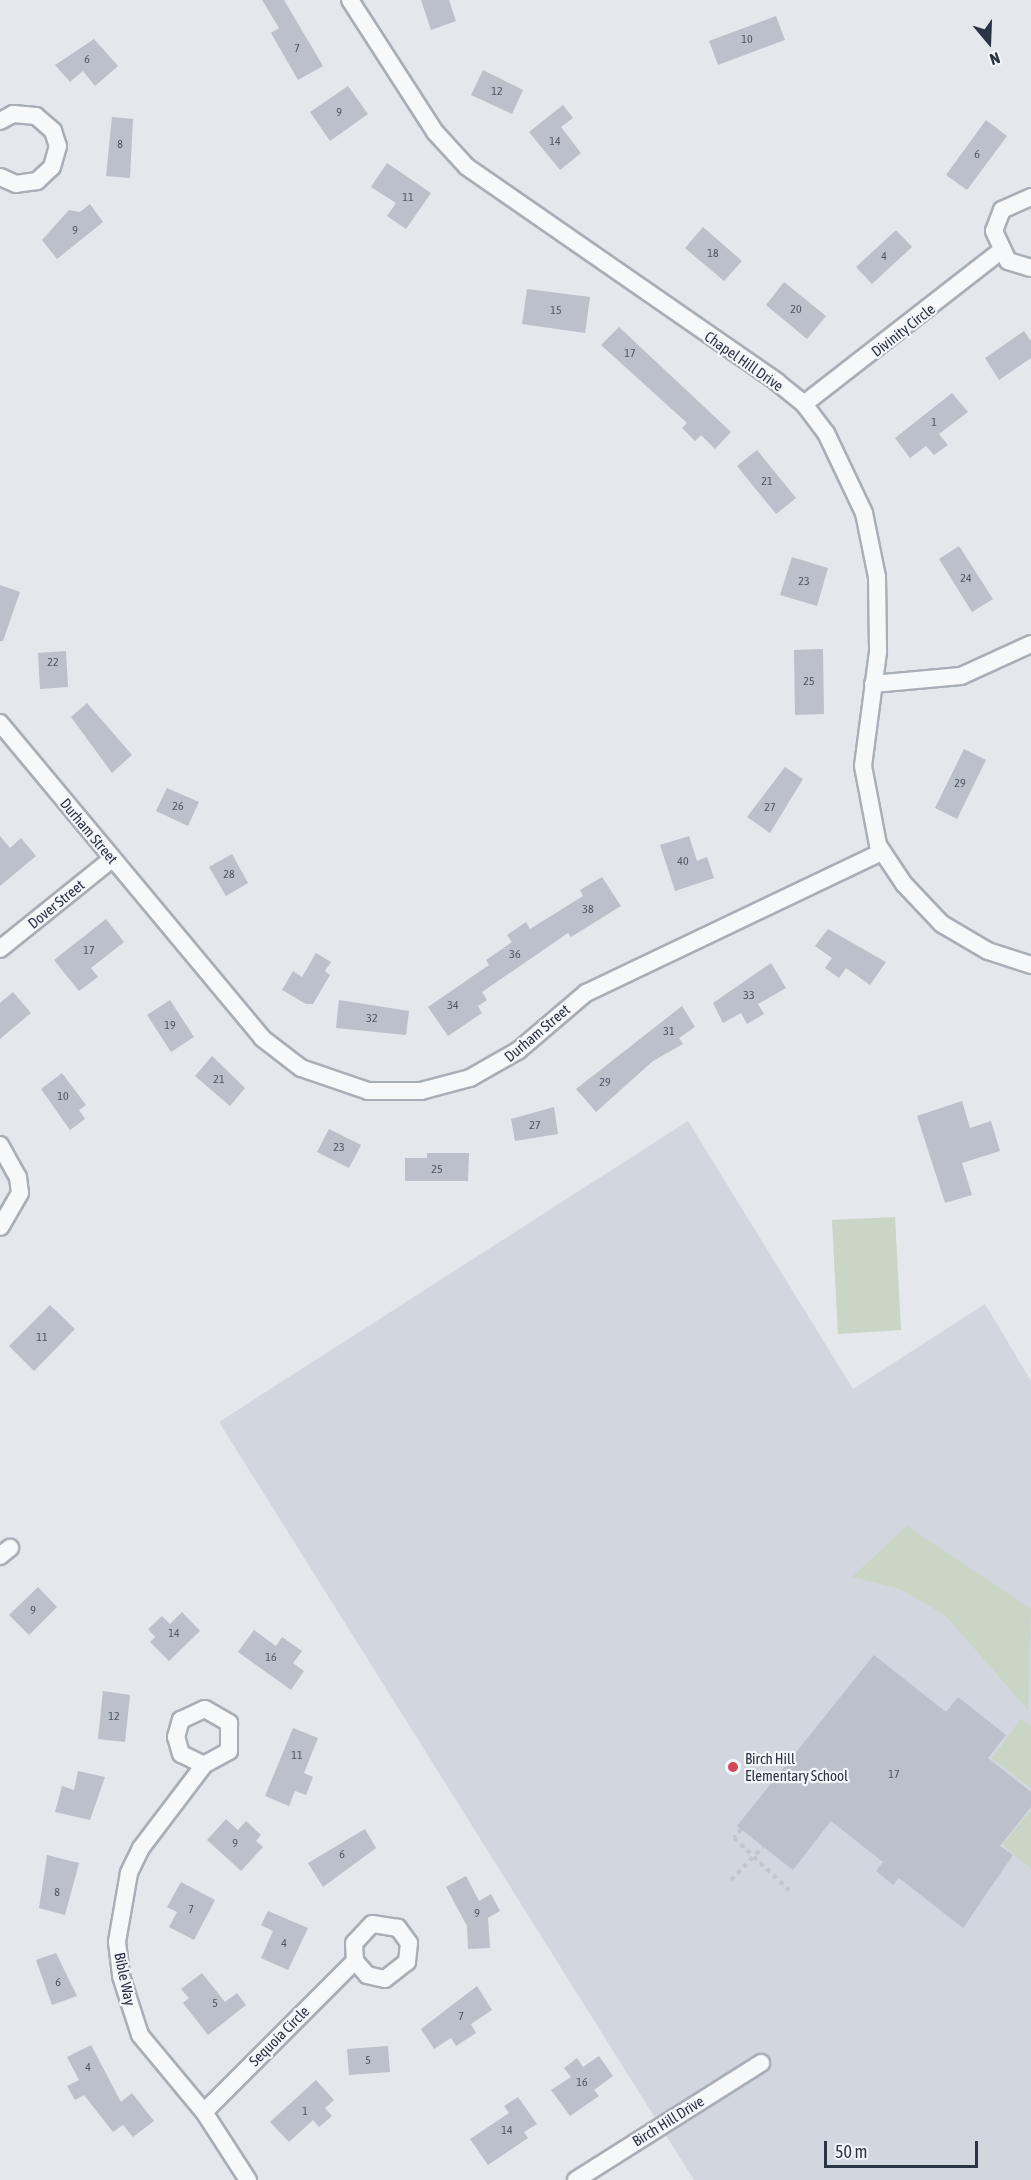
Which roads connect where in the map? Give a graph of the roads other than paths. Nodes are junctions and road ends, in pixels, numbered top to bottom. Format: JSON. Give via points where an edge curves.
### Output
{"nodes":[{"id":1,"x":350,"y":0,"type":"edge"},
{"id":2,"x":0,"y":120,"type":"edge"},
{"id":3,"x":0,"y":177,"type":"edge"},
{"id":4,"x":1031,"y":197,"type":"edge"},
{"id":5,"x":999,"y":252,"type":"junction"},
{"id":6,"x":1031,"y":268,"type":"edge"},
{"id":7,"x":804,"y":404,"type":"junction"},
{"id":8,"x":1031,"y":644,"type":"edge"},
{"id":9,"x":873,"y":684,"type":"junction"},
{"id":10,"x":0,"y":723,"type":"edge"},
{"id":11,"x":882,"y":852,"type":"junction"},
{"id":12,"x":112,"y":859,"type":"junction"},
{"id":13,"x":0,"y":949,"type":"edge"},
{"id":14,"x":1031,"y":965,"type":"edge"},
{"id":15,"x":0,"y":1145,"type":"edge"},
{"id":16,"x":0,"y":1227,"type":"edge"},
{"id":17,"x":204,"y":1765,"type":"dead end"},
{"id":18,"x":355,"y":1961,"type":"dead end"},
{"id":19,"x":761,"y":2063,"type":"dead end"},
{"id":20,"x":204,"y":2112,"type":"junction"},
{"id":21,"x":248,"y":2180,"type":"edge"},
{"id":22,"x":576,"y":2180,"type":"edge"}],
"edges":[{"from":1,"to":7,"type":"street","name":"Chapel Hill Drive","via":[[435,132],[467,167]]},
{"from":2,"to":3,"type":"street","via":[[13,114],[36,116],[53,131],[57,154],[37,181],[16,184]]},
{"from":4,"to":5,"type":"street","via":[[1010,203],[996,220]]},
{"from":5,"to":6,"type":"street"},
{"from":5,"to":7,"type":"street","name":"Divinity Circle"},
{"from":7,"to":9,"type":"street","name":"Chapel Hill Drive","via":[[842,461],[864,513],[880,614]]},
{"from":8,"to":9,"type":"street","via":[[961,676]]},
{"from":9,"to":11,"type":"street","name":"Chapel Hill Drive","via":[[863,766],[870,819]]},
{"from":10,"to":12,"type":"street","name":"Durham Street"},
{"from":11,"to":12,"type":"street","name":"Durham Street","via":[[586,993],[498,1065],[446,1087],[394,1092],[344,1086],[278,1053],[248,1024]]},
{"from":11,"to":14,"type":"street","name":"Chapel Hill Drive","via":[[942,924],[988,951]]},
{"from":12,"to":13,"type":"street","name":"Dover Street"},
{"from":15,"to":16,"type":"street","via":[[18,1177],[20,1193]]},
{"from":17,"to":20,"type":"street","name":"Bible Way","via":[[141,1848],[129,1873],[117,1942],[121,1976],[140,2035]]},
{"from":18,"to":20,"type":"street","name":"Sequoia Circle"},
{"from":19,"to":22,"type":"street","name":"Birch Hill Drive"},
{"from":20,"to":21,"type":"street","name":"Bible Way"}]}
